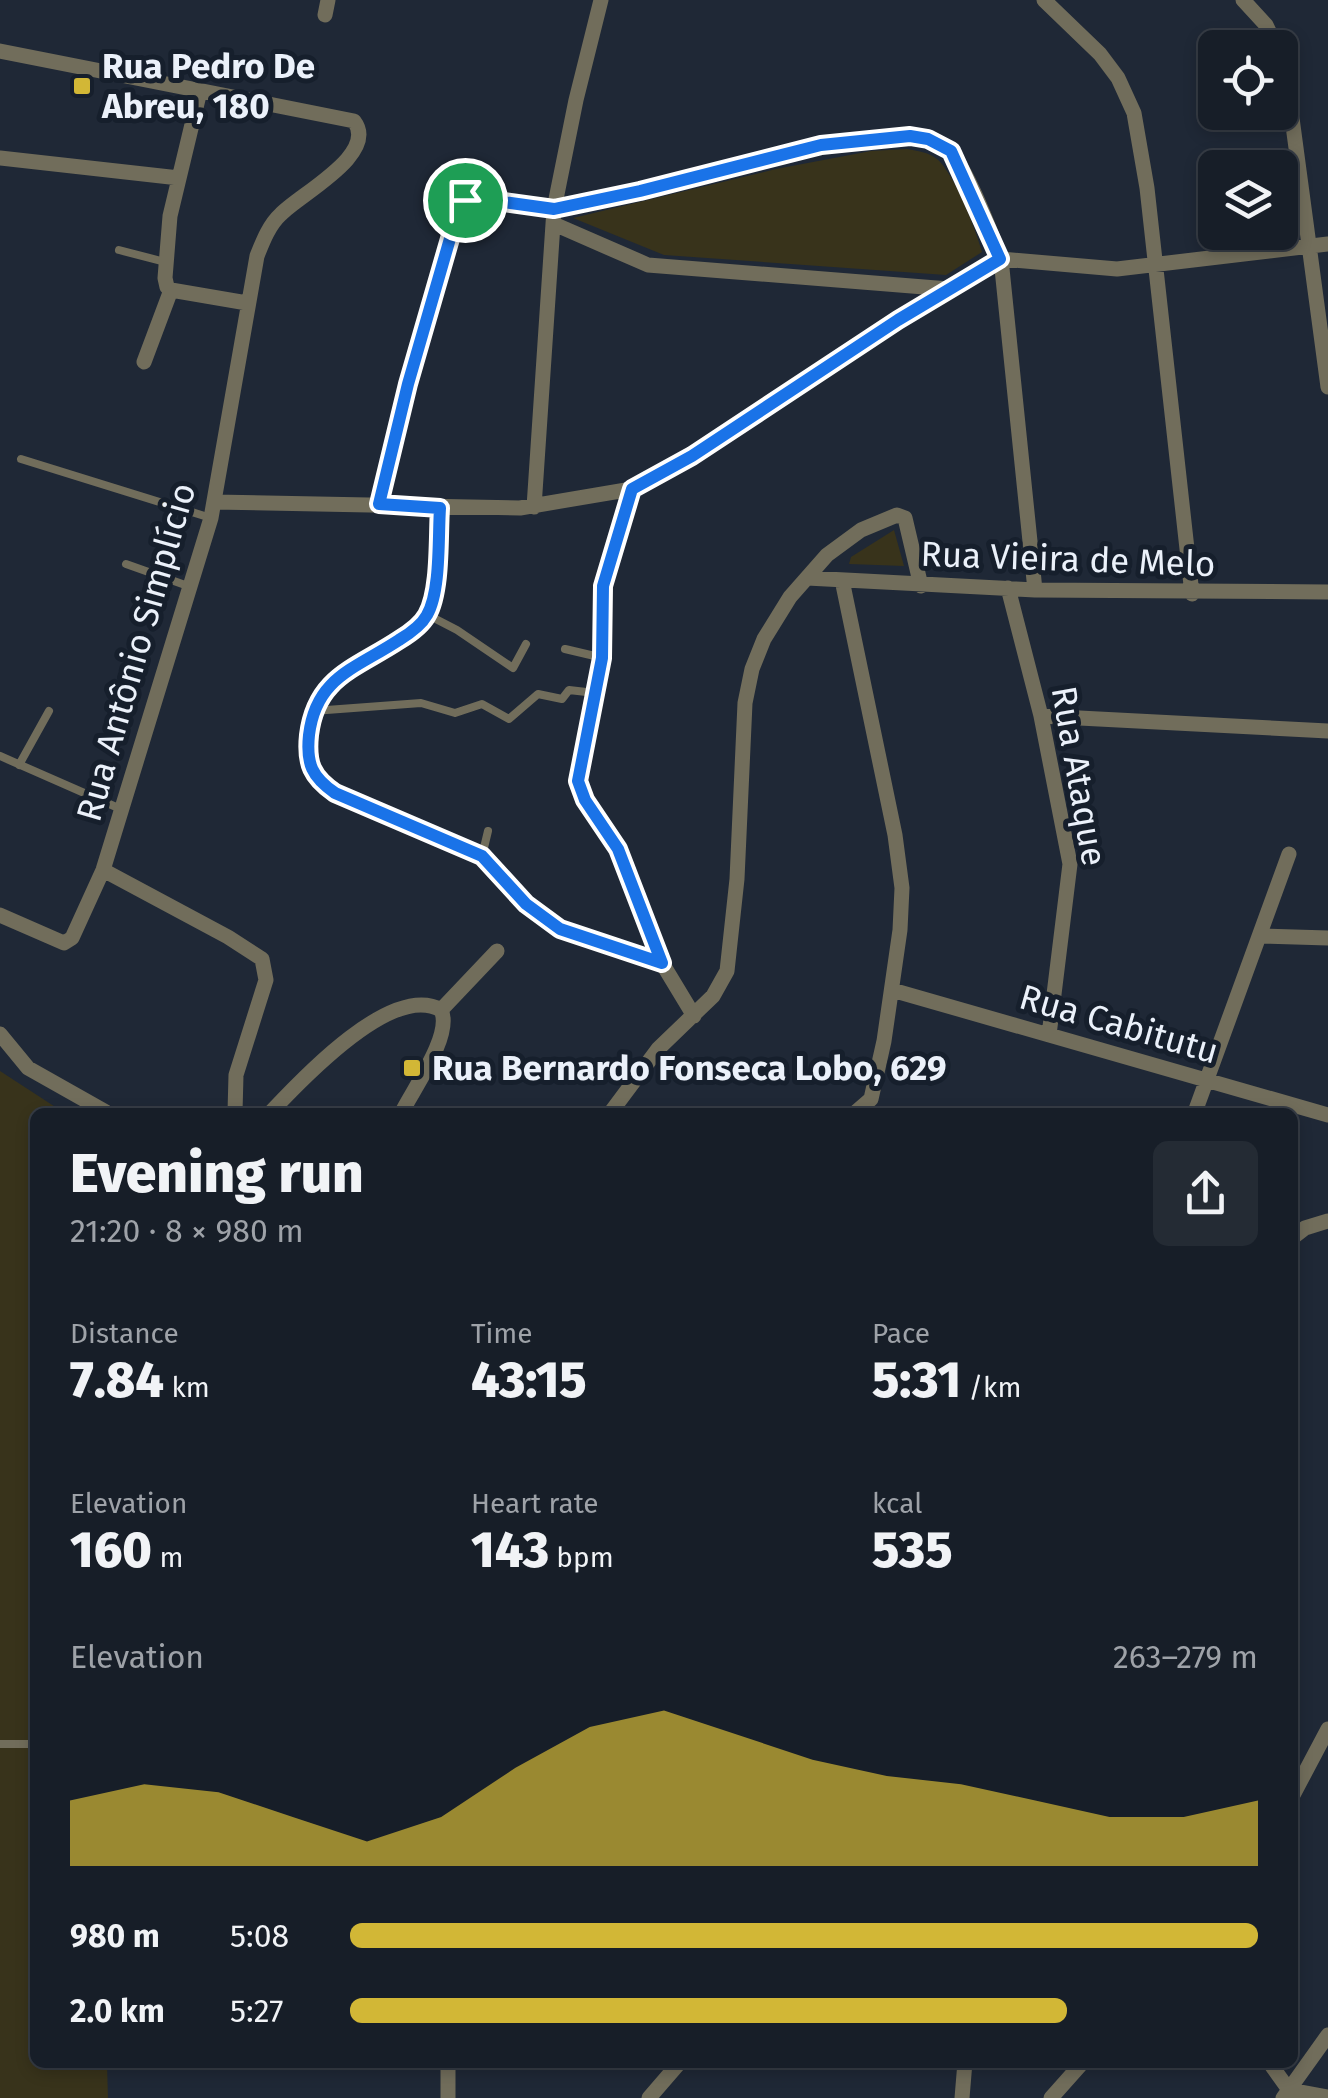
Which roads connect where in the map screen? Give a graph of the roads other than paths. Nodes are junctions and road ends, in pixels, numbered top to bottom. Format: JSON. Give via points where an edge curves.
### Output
{"nodes":[{"id":1,"x":601,"y":0,"type":"edge"},
{"id":2,"x":1044,"y":0,"type":"edge"},
{"id":3,"x":1243,"y":0,"type":"edge"},
{"id":4,"x":1268,"y":30,"type":"edge"},
{"id":5,"x":0,"y":52,"type":"edge"},
{"id":6,"x":200,"y":91,"type":"junction"},
{"id":7,"x":1293,"y":130,"type":"edge"},
{"id":8,"x":0,"y":158,"type":"edge"},
{"id":9,"x":179,"y":178,"type":"junction"},
{"id":10,"x":554,"y":216,"type":"junction"},
{"id":11,"x":1328,"y":244,"type":"edge"},
{"id":12,"x":1307,"y":247,"type":"junction"},
{"id":13,"x":119,"y":250,"type":"dead end"},
{"id":14,"x":1000,"y":259,"type":"junction"},
{"id":15,"x":165,"y":262,"type":"junction"},
{"id":16,"x":1155,"y":265,"type":"junction"},
{"id":17,"x":949,"y":288,"type":"junction"},
{"id":18,"x":171,"y":290,"type":"junction"},
{"id":19,"x":248,"y":303,"type":"junction"},
{"id":20,"x":144,"y":362,"type":"dead end"},
{"id":21,"x":1328,"y":387,"type":"edge"},
{"id":22,"x":21,"y":459,"type":"dead end"},
{"id":23,"x":632,"y":489,"type":"junction"},
{"id":24,"x":379,"y":504,"type":"junction"},
{"id":25,"x":534,"y":507,"type":"junction"},
{"id":26,"x":440,"y":508,"type":"junction"},
{"id":27,"x":212,"y":510,"type":"junction"},
{"id":28,"x":126,"y":564,"type":"dead end"},
{"id":29,"x":807,"y":578,"type":"junction"},
{"id":30,"x":842,"y":580,"type":"junction"},
{"id":31,"x":190,"y":586,"type":"junction"},
{"id":32,"x":921,"y":586,"type":"junction"},
{"id":33,"x":1008,"y":588,"type":"junction"},
{"id":34,"x":1035,"y":590,"type":"junction"},
{"id":35,"x":1328,"y":592,"type":"edge"},
{"id":36,"x":1192,"y":594,"type":"junction"},
{"id":37,"x":428,"y":615,"type":"junction"},
{"id":38,"x":526,"y":644,"type":"dead end"},
{"id":39,"x":565,"y":648,"type":"dead end"},
{"id":40,"x":602,"y":658,"type":"junction"},
{"id":41,"x":596,"y":694,"type":"junction"},
{"id":42,"x":49,"y":711,"type":"dead end"},
{"id":43,"x":314,"y":711,"type":"junction"},
{"id":44,"x":1041,"y":716,"type":"junction"},
{"id":45,"x":1328,"y":732,"type":"edge"},
{"id":46,"x":0,"y":756,"type":"edge"},
{"id":47,"x":19,"y":764,"type":"junction"},
{"id":48,"x":123,"y":810,"type":"junction"},
{"id":49,"x":488,"y":832,"type":"dead end"},
{"id":50,"x":1289,"y":854,"type":"dead end"},
{"id":51,"x":482,"y":856,"type":"junction"},
{"id":52,"x":103,"y":870,"type":"junction"},
{"id":53,"x":0,"y":915,"type":"edge"},
{"id":54,"x":1261,"y":936,"type":"junction"},
{"id":55,"x":1328,"y":938,"type":"edge"},
{"id":56,"x":497,"y":951,"type":"dead end"},
{"id":57,"x":662,"y":963,"type":"junction"},
{"id":58,"x":892,"y":990,"type":"junction"},
{"id":59,"x":441,"y":1010,"type":"junction"},
{"id":60,"x":694,"y":1016,"type":"junction"},
{"id":61,"x":0,"y":1034,"type":"edge"},
{"id":62,"x":1049,"y":1035,"type":"junction"},
{"id":63,"x":1207,"y":1081,"type":"junction"},
{"id":64,"x":875,"y":1106,"type":"edge"},
{"id":65,"x":99,"y":1108,"type":"edge"},
{"id":66,"x":235,"y":1108,"type":"edge"},
{"id":67,"x":275,"y":1108,"type":"edge"},
{"id":68,"x":404,"y":1108,"type":"edge"},
{"id":69,"x":615,"y":1108,"type":"edge"},
{"id":70,"x":1197,"y":1108,"type":"edge"},
{"id":71,"x":1328,"y":1116,"type":"edge"},
{"id":72,"x":1328,"y":1221,"type":"edge"},
{"id":73,"x":1298,"y":1233,"type":"edge"},
{"id":74,"x":1328,"y":1730,"type":"edge"},
{"id":75,"x":0,"y":1744,"type":"edge"},
{"id":76,"x":30,"y":1744,"type":"edge"},
{"id":77,"x":1298,"y":1786,"type":"edge"},
{"id":78,"x":1328,"y":2035,"type":"edge"},
{"id":79,"x":448,"y":2068,"type":"edge"},
{"id":80,"x":675,"y":2068,"type":"edge"},
{"id":81,"x":964,"y":2068,"type":"edge"},
{"id":82,"x":1077,"y":2068,"type":"edge"},
{"id":83,"x":1272,"y":2068,"type":"edge"},
{"id":84,"x":1286,"y":2094,"type":"edge"},
{"id":85,"x":1328,"y":2096,"type":"edge"},
{"id":86,"x":448,"y":2098,"type":"edge"},
{"id":87,"x":650,"y":2098,"type":"edge"},
{"id":88,"x":962,"y":2098,"type":"edge"},
{"id":89,"x":1051,"y":2098,"type":"edge"}],
"edges":[{"from":1,"to":10,"type":"street"},
{"from":2,"to":16,"type":"street","via":[[1100,54],[1134,113]]},
{"from":3,"to":4,"type":"street"},
{"from":5,"to":6,"type":"street"},
{"from":6,"to":9,"type":"street"},
{"from":6,"to":19,"type":"street","name":"Rua Antônio Simplício","via":[[359,126],[360,143],[348,158],[267,232]]},
{"from":7,"to":12,"type":"street"},
{"from":8,"to":9,"type":"street"},
{"from":9,"to":15,"type":"street"},
{"from":10,"to":14,"type":"street","via":[[821,145],[910,136],[951,151]]},
{"from":10,"to":17,"type":"street","via":[[648,265]]},
{"from":10,"to":24,"type":"street","via":[[474,198],[460,204]]},
{"from":10,"to":25,"type":"street"},
{"from":11,"to":12,"type":"street"},
{"from":12,"to":16,"type":"street"},
{"from":12,"to":21,"type":"street"},
{"from":13,"to":15,"type":"lane"},
{"from":14,"to":16,"type":"street","via":[[1088,269]]},
{"from":14,"to":17,"type":"street"},
{"from":14,"to":34,"type":"street"},
{"from":15,"to":18,"type":"street"},
{"from":16,"to":36,"type":"street"},
{"from":17,"to":23,"type":"street"},
{"from":18,"to":19,"type":"street"},
{"from":18,"to":20,"type":"street"},
{"from":19,"to":27,"type":"street","name":"Rua Antônio Simplício"},
{"from":22,"to":27,"type":"lane"},
{"from":23,"to":25,"type":"street"},
{"from":23,"to":40,"type":"street","via":[[605,573]]},
{"from":24,"to":26,"type":"street"},
{"from":24,"to":27,"type":"street"},
{"from":25,"to":26,"type":"street"},
{"from":26,"to":37,"type":"street"},
{"from":27,"to":31,"type":"street","name":"Rua Antônio Simplício"},
{"from":28,"to":31,"type":"lane"},
{"from":29,"to":30,"type":"street","name":"Rua Vieira de Melo"},
{"from":29,"to":32,"type":"street","via":[[841,544],[900,514]]},
{"from":29,"to":60,"type":"street","via":[[774,619],[752,668],[730,957],[722,982]]},
{"from":30,"to":32,"type":"street","name":"Rua Vieira de Melo"},
{"from":30,"to":58,"type":"street","via":[[900,866]]},
{"from":31,"to":48,"type":"street","name":"Rua Antônio Simplício"},
{"from":32,"to":33,"type":"street","name":"Rua Vieira de Melo"},
{"from":33,"to":34,"type":"street","name":"Rua Vieira de Melo"},
{"from":33,"to":44,"type":"street","name":"Rua Ataque"},
{"from":34,"to":36,"type":"street","name":"Rua Vieira de Melo"},
{"from":35,"to":36,"type":"street","name":"Rua Vieira de Melo"},
{"from":37,"to":38,"type":"lane","via":[[514,668]]},
{"from":37,"to":43,"type":"street","via":[[327,686]]},
{"from":39,"to":40,"type":"lane"},
{"from":40,"to":41,"type":"street"},
{"from":41,"to":43,"type":"lane","via":[[538,694],[509,719],[482,704],[455,714],[421,703]]},
{"from":41,"to":57,"type":"street","via":[[572,782],[618,849]]},
{"from":42,"to":47,"type":"lane"},
{"from":43,"to":51,"type":"street","via":[[308,760],[318,781]]},
{"from":44,"to":45,"type":"street"},
{"from":44,"to":62,"type":"street","name":"Rua Ataque","via":[[1070,864]]},
{"from":46,"to":47,"type":"lane"},
{"from":47,"to":48,"type":"lane"},
{"from":48,"to":52,"type":"street","name":"Rua Antônio Simplício"},
{"from":49,"to":51,"type":"lane"},
{"from":50,"to":54,"type":"street"},
{"from":51,"to":57,"type":"street","via":[[548,922]]},
{"from":52,"to":53,"type":"street","name":"Rua Antônio Simplício","via":[[72,938],[60,943]]},
{"from":52,"to":66,"type":"street","via":[[262,959],[266,980],[236,1075]]},
{"from":54,"to":55,"type":"street"},
{"from":54,"to":63,"type":"street"},
{"from":56,"to":59,"type":"street"},
{"from":57,"to":60,"type":"street"},
{"from":58,"to":62,"type":"street","name":"Rua Cabitutu"},
{"from":58,"to":64,"type":"street"},
{"from":59,"to":67,"type":"street","via":[[406,1007],[378,1020],[313,1067]]},
{"from":59,"to":68,"type":"street","via":[[442,1038]]},
{"from":60,"to":69,"type":"street","via":[[658,1049]]},
{"from":61,"to":65,"type":"street","via":[[28,1068]]},
{"from":62,"to":63,"type":"street","name":"Rua Cabitutu"},
{"from":63,"to":70,"type":"street"},
{"from":63,"to":71,"type":"street","name":"Rua Cabitutu"},
{"from":72,"to":73,"type":"street"},
{"from":74,"to":77,"type":"street"},
{"from":75,"to":76,"type":"lane"},
{"from":78,"to":84,"type":"street"},
{"from":79,"to":86,"type":"street"},
{"from":80,"to":87,"type":"street"},
{"from":81,"to":88,"type":"street"},
{"from":82,"to":89,"type":"street"},
{"from":83,"to":84,"type":"street"},
{"from":84,"to":85,"type":"street"}]}
